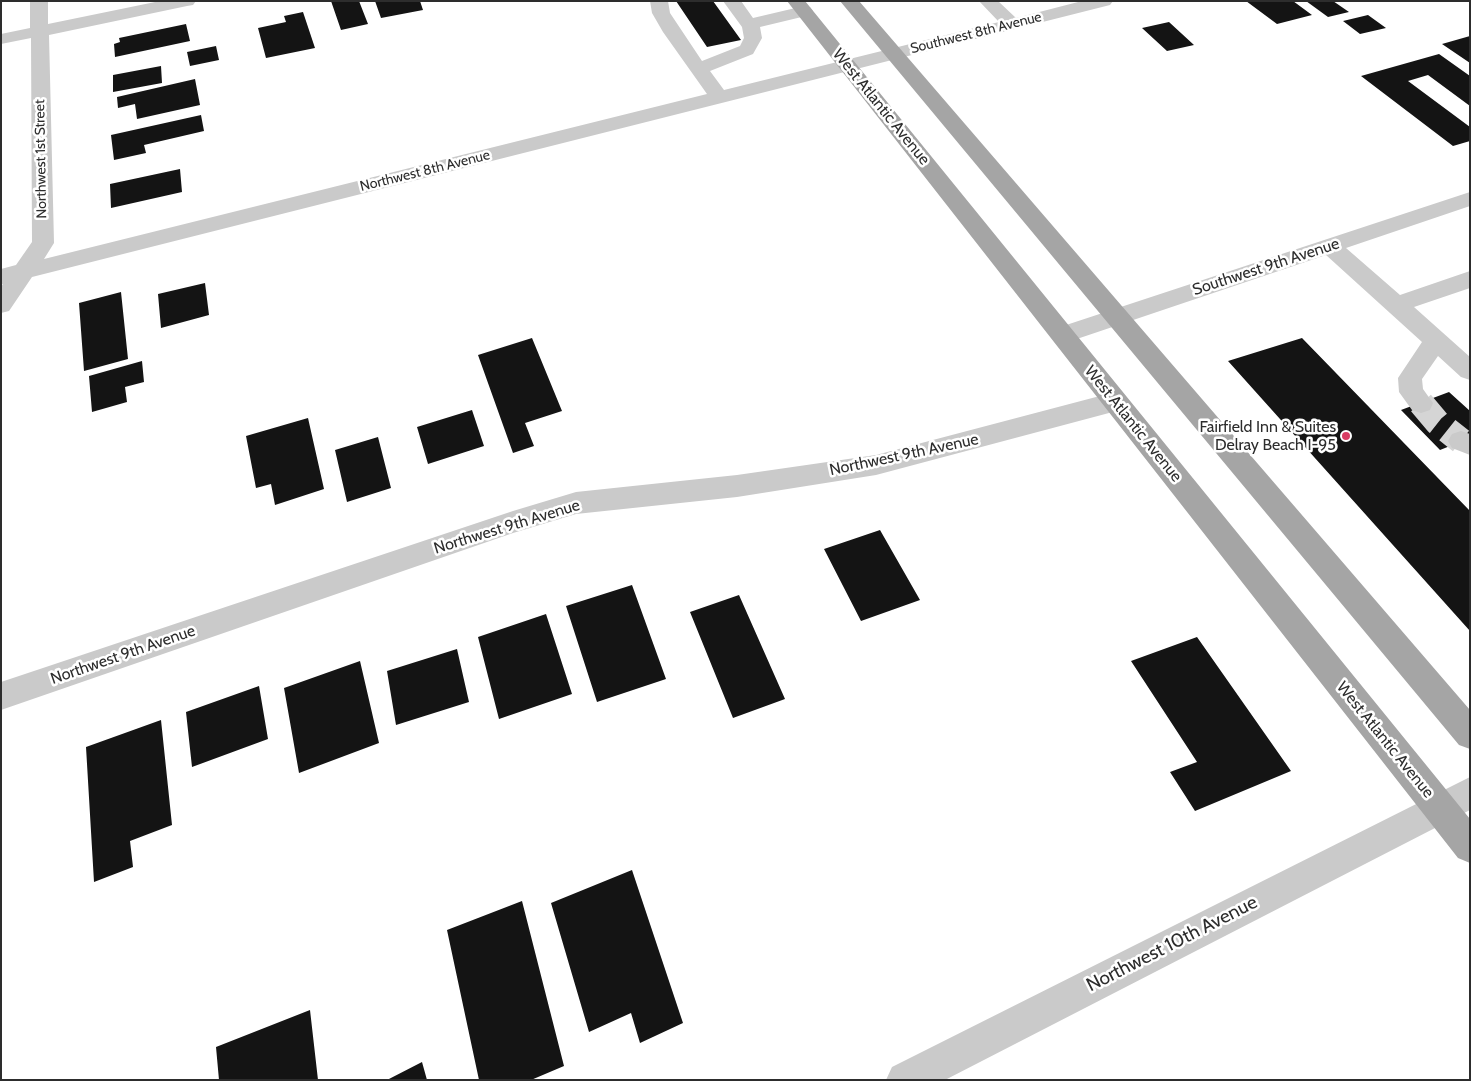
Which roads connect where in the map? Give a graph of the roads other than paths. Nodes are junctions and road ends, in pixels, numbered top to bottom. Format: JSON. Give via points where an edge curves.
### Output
{"nodes":[{"id":1,"x":39,"y":1,"type":"edge"},
{"id":2,"x":187,"y":1,"type":"edge"},
{"id":3,"x":659,"y":1,"type":"edge"},
{"id":4,"x":732,"y":1,"type":"edge"},
{"id":5,"x":849,"y":1,"type":"edge"},
{"id":6,"x":988,"y":1,"type":"edge"},
{"id":7,"x":1104,"y":1,"type":"edge"},
{"id":8,"x":800,"y":6,"type":"edge"},
{"id":9,"x":749,"y":24,"type":"junction"},
{"id":10,"x":1012,"y":24,"type":"junction"},
{"id":11,"x":39,"y":31,"type":"junction"},
{"id":12,"x":1,"y":39,"type":"edge"},
{"id":13,"x":893,"y":55,"type":"junction"},
{"id":14,"x":849,"y":65,"type":"junction"},
{"id":15,"x":698,"y":69,"type":"junction"},
{"id":16,"x":719,"y":97,"type":"junction"},
{"id":17,"x":1470,"y":199,"type":"edge"},
{"id":18,"x":1330,"y":246,"type":"junction"},
{"id":19,"x":24,"y":271,"type":"junction"},
{"id":20,"x":1,"y":277,"type":"edge"},
{"id":21,"x":1470,"y":279,"type":"edge"},
{"id":22,"x":1,"y":305,"type":"edge"},
{"id":23,"x":1396,"y":305,"type":"junction"},
{"id":24,"x":1118,"y":316,"type":"junction"},
{"id":25,"x":1062,"y":335,"type":"junction"},
{"id":26,"x":1436,"y":341,"type":"junction"},
{"id":27,"x":1470,"y":371,"type":"edge"},
{"id":28,"x":1115,"y":402,"type":"junction"},
{"id":29,"x":1421,"y":403,"type":"tunnel mouth"},
{"id":30,"x":1,"y":696,"type":"edge"},
{"id":31,"x":1470,"y":734,"type":"edge"},
{"id":32,"x":1470,"y":793,"type":"edge"},
{"id":33,"x":1440,"y":808,"type":"junction"},
{"id":34,"x":1470,"y":846,"type":"edge"},
{"id":35,"x":905,"y":1080,"type":"edge"}],
"edges":[{"from":1,"to":11,"type":"street","name":"Northwest 1st Street"},
{"from":2,"to":11,"type":"street"},
{"from":3,"to":15,"type":"street","via":[[660,13]]},
{"from":4,"to":9,"type":"street"},
{"from":5,"to":13,"type":"main road"},
{"from":6,"to":10,"type":"street"},
{"from":7,"to":10,"type":"street","name":"Southwest 8th Avenue"},
{"from":8,"to":9,"type":"street"},
{"from":8,"to":14,"type":"main road","name":"West Atlantic Avenue"},
{"from":9,"to":15,"type":"street","via":[[754,38],[746,50]]},
{"from":10,"to":13,"type":"street","name":"Southwest 8th Avenue"},
{"from":11,"to":12,"type":"street"},
{"from":11,"to":19,"type":"street","name":"Northwest 1st Street","via":[[43,243]]},
{"from":13,"to":14,"type":"street","name":"Southwest 8th Avenue"},
{"from":13,"to":24,"type":"main road"},
{"from":14,"to":16,"type":"street","name":"Northwest 8th Avenue"},
{"from":14,"to":25,"type":"main road","name":"West Atlantic Avenue"},
{"from":15,"to":16,"type":"street"},
{"from":16,"to":19,"type":"street","name":"Northwest 8th Avenue"},
{"from":17,"to":18,"type":"street","name":"Southwest 9th Avenue"},
{"from":18,"to":23,"type":"street"},
{"from":18,"to":24,"type":"street","name":"Southwest 9th Avenue"},
{"from":19,"to":20,"type":"street","name":"Northwest 8th Avenue"},
{"from":19,"to":22,"type":"street","name":"Northwest 1st Street"},
{"from":21,"to":23,"type":"street"},
{"from":23,"to":26,"type":"street"},
{"from":24,"to":25,"type":"street","name":"Southwest 9th Avenue"},
{"from":24,"to":31,"type":"main road"},
{"from":25,"to":28,"type":"main road","name":"West Atlantic Avenue"},
{"from":26,"to":27,"type":"street"},
{"from":26,"to":29,"type":"street","via":[[1410,378],[1411,392]]},
{"from":28,"to":30,"type":"street","name":"Northwest 9th Avenue","via":[[876,465],[737,486],[576,503]]},
{"from":28,"to":33,"type":"main road","name":"West Atlantic Avenue"},
{"from":32,"to":33,"type":"street","name":"Northwest 10th Avenue"},
{"from":33,"to":34,"type":"main road","name":"West Atlantic Avenue"},
{"from":33,"to":35,"type":"street","name":"Northwest 10th Avenue"}]}
